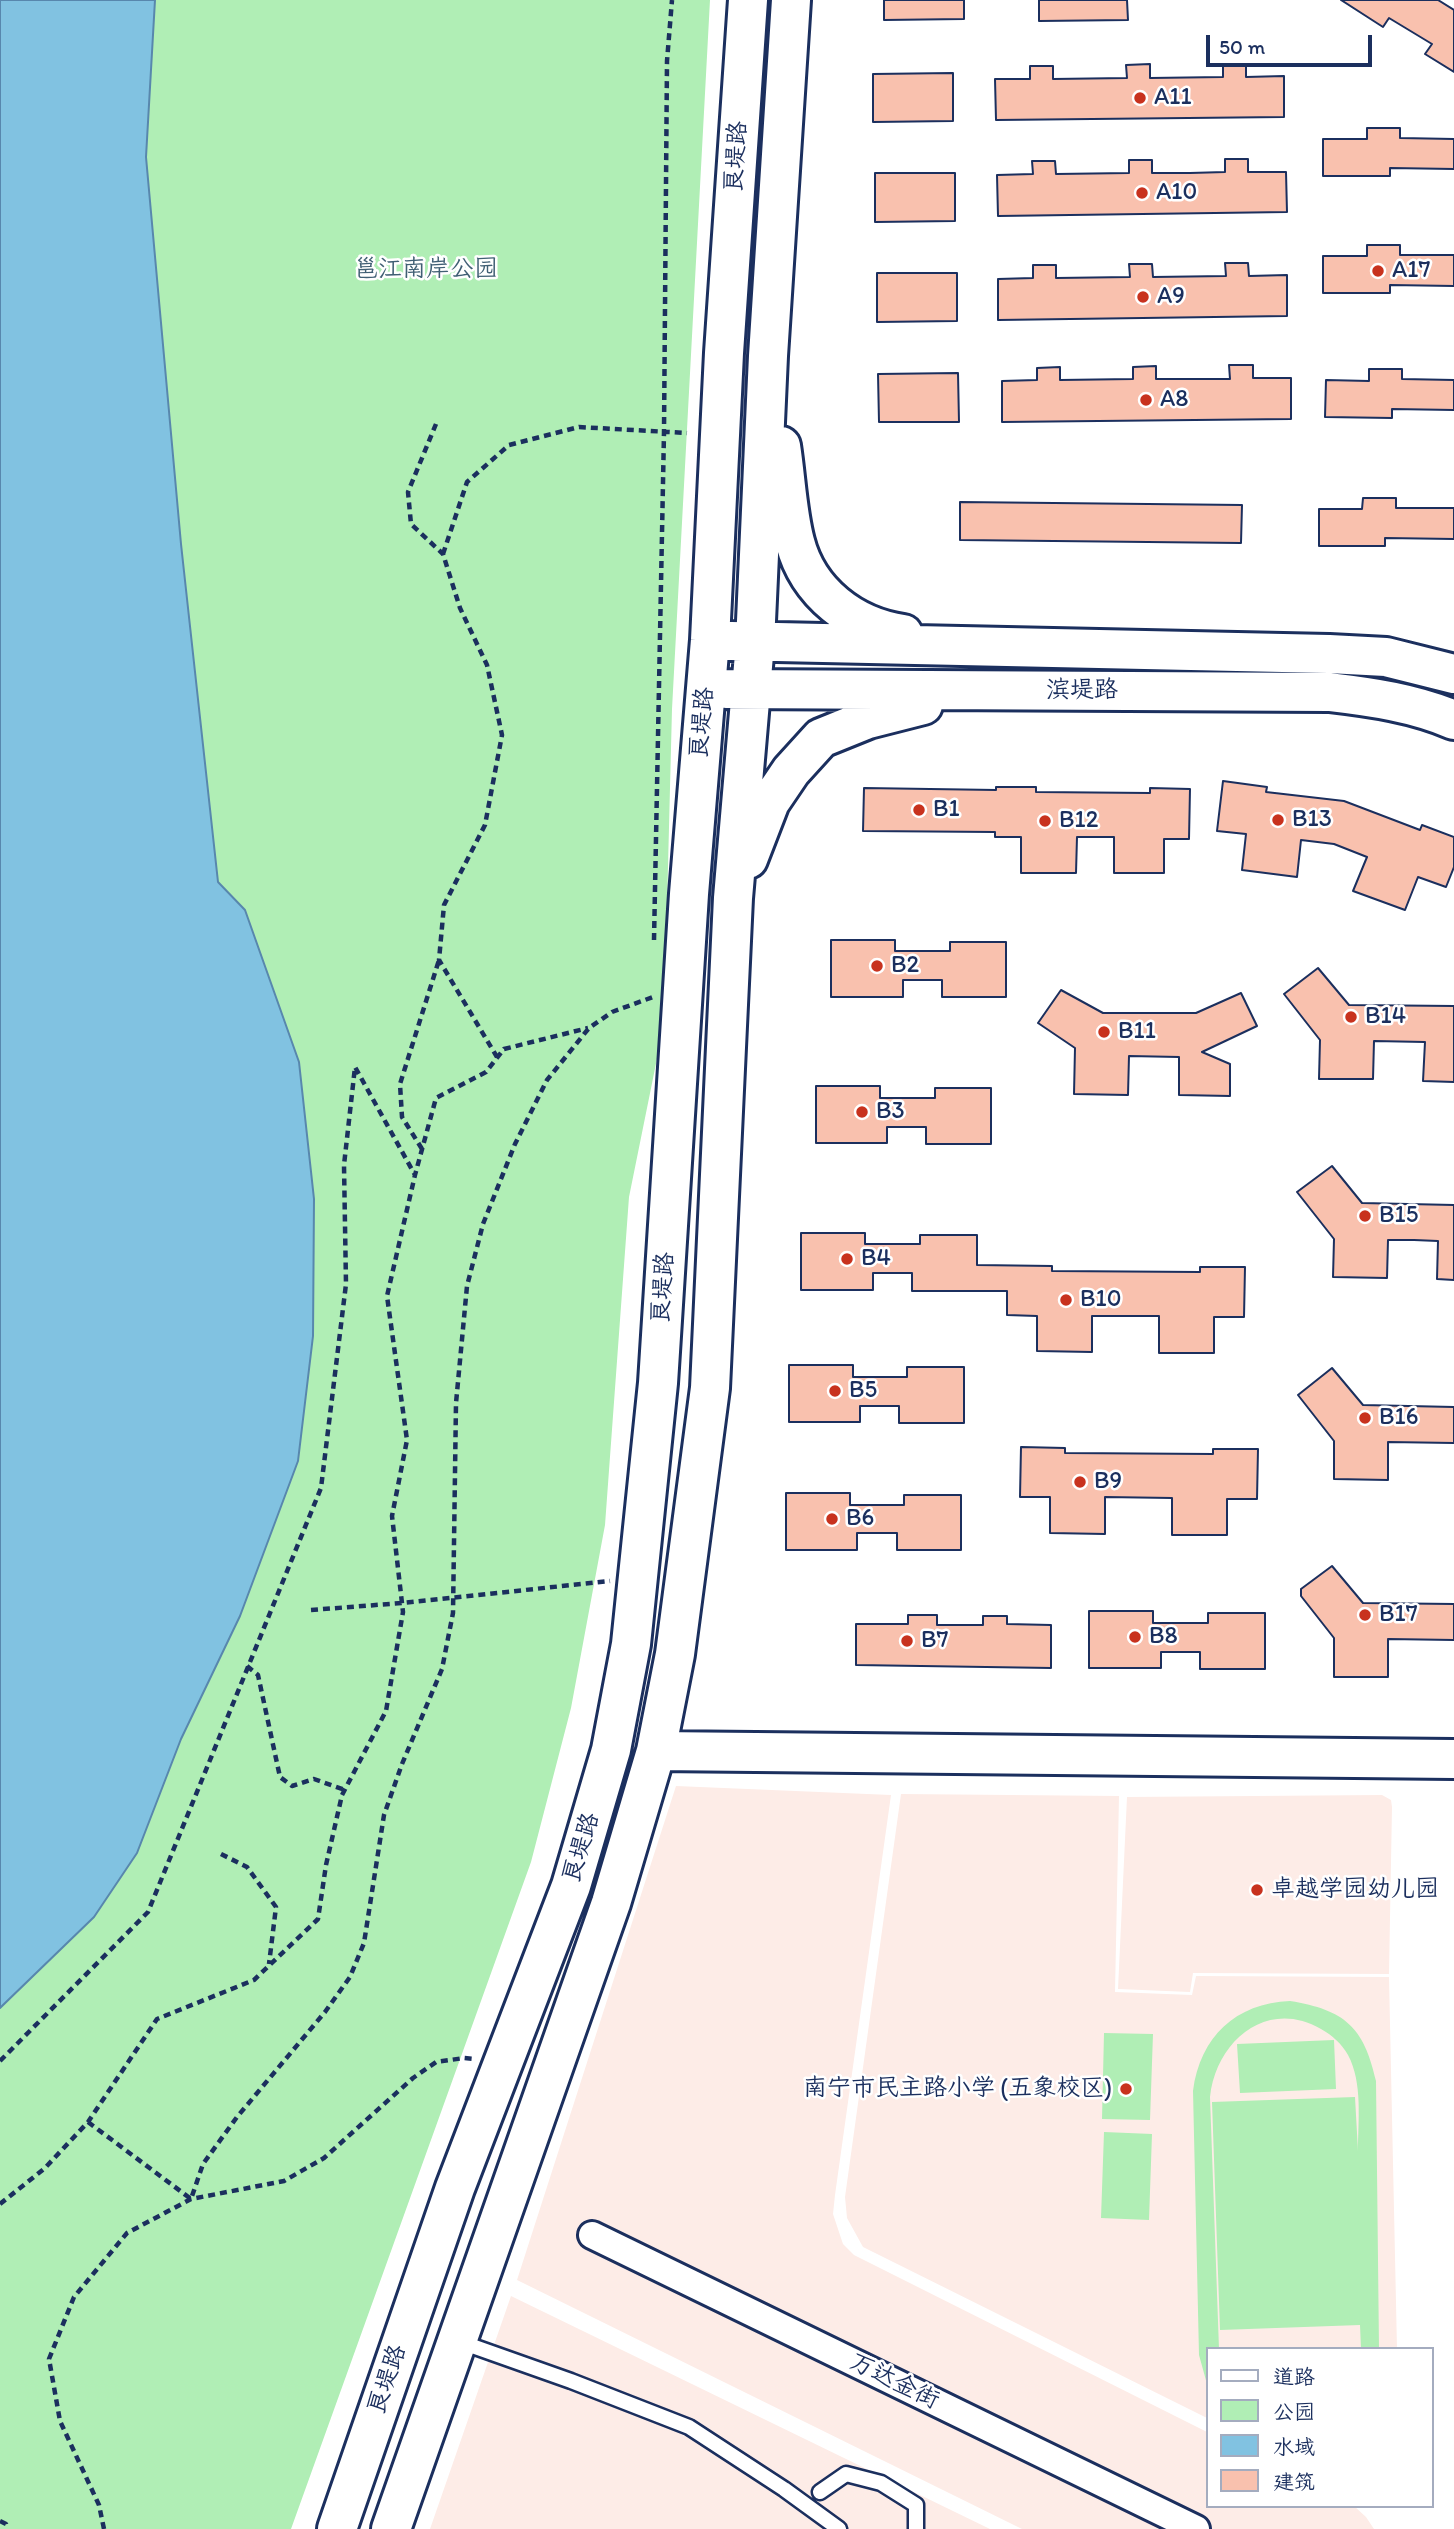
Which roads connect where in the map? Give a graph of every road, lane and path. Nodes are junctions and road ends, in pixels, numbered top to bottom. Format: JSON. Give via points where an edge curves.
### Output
{"nodes":[{"id":1,"x":673,"y":0,"type":"edge"},
{"id":2,"x":748,"y":0,"type":"edge"},
{"id":3,"x":791,"y":0,"type":"edge"},
{"id":4,"x":724,"y":353,"type":"junction"},
{"id":5,"x":768,"y":356,"type":"junction"},
{"id":6,"x":436,"y":424,"type":"dead end"},
{"id":7,"x":664,"y":432,"type":"junction"},
{"id":8,"x":687,"y":433,"type":"dead end"},
{"id":9,"x":443,"y":554,"type":"junction"},
{"id":10,"x":710,"y":640,"type":"junction"},
{"id":11,"x":755,"y":643,"type":"junction"},
{"id":12,"x":999,"y":648,"type":"junction"},
{"id":13,"x":1454,"y":674,"type":"edge"},
{"id":14,"x":706,"y":688,"type":"junction"},
{"id":15,"x":750,"y":690,"type":"junction"},
{"id":16,"x":998,"y":691,"type":"junction"},
{"id":17,"x":1454,"y":720,"type":"edge"},
{"id":18,"x":689,"y":894,"type":"junction"},
{"id":19,"x":733,"y":898,"type":"junction"},
{"id":20,"x":654,"y":942,"type":"dead end"},
{"id":21,"x":439,"y":960,"type":"junction"},
{"id":22,"x":653,"y":983,"type":"dead end"},
{"id":23,"x":590,"y":1028,"type":"junction"},
{"id":24,"x":498,"y":1057,"type":"junction"},
{"id":25,"x":422,"y":1149,"type":"junction"},
{"id":26,"x":415,"y":1175,"type":"junction"},
{"id":27,"x":621,"y":1580,"type":"dead end"},
{"id":28,"x":453,"y":1597,"type":"junction"},
{"id":29,"x":402,"y":1604,"type":"junction"},
{"id":30,"x":311,"y":1610,"type":"dead end"},
{"id":31,"x":247,"y":1667,"type":"junction"},
{"id":32,"x":656,"y":1751,"type":"junction"},
{"id":33,"x":1454,"y":1759,"type":"edge"},
{"id":34,"x":345,"y":1790,"type":"junction"},
{"id":35,"x":221,"y":1854,"type":"dead end"},
{"id":36,"x":269,"y":1965,"type":"junction"},
{"id":37,"x":0,"y":2061,"type":"edge"},
{"id":38,"x":503,"y":2062,"type":"junction"},
{"id":39,"x":89,"y":2122,"type":"junction"},
{"id":40,"x":191,"y":2199,"type":"junction"},
{"id":41,"x":0,"y":2203,"type":"edge"},
{"id":42,"x":592,"y":2235,"type":"dead end"},
{"id":43,"x":456,"y":2340,"type":"junction"},
{"id":44,"x":820,"y":2492,"type":"dead end"},
{"id":45,"x":0,"y":2521,"type":"edge"},
{"id":46,"x":7,"y":2529,"type":"edge"},
{"id":47,"x":104,"y":2529,"type":"edge"},
{"id":48,"x":337,"y":2529,"type":"edge"},
{"id":49,"x":391,"y":2529,"type":"edge"},
{"id":50,"x":839,"y":2529,"type":"edge"},
{"id":51,"x":916,"y":2529,"type":"edge"},
{"id":52,"x":1196,"y":2529,"type":"edge"}],
"edges":[{"from":1,"to":7,"type":"path","via":[[667,61]]},
{"from":2,"to":4,"type":"main road","name":"良堤路"},
{"from":3,"to":5,"type":"main road","name":"良堤路"},
{"from":4,"to":5,"type":"main road"},
{"from":4,"to":10,"type":"main road","name":"良堤路"},
{"from":5,"to":11,"type":"main road","name":"良堤路"},
{"from":5,"to":12,"type":"main road","via":[[795,543],[817,588],[856,620],[891,632]]},
{"from":6,"to":9,"type":"path","via":[[408,492],[411,524]]},
{"from":7,"to":8,"type":"path"},
{"from":7,"to":9,"type":"path","via":[[579,427],[509,444],[467,482]]},
{"from":7,"to":20,"type":"path"},
{"from":9,"to":21,"type":"path","via":[[460,608],[487,665],[502,735],[485,825],[444,905]]},
{"from":10,"to":11,"type":"main road","name":"滨堤路"},
{"from":10,"to":14,"type":"main road","name":"良堤路"},
{"from":11,"to":12,"type":"main road","name":"滨堤路"},
{"from":11,"to":15,"type":"main road","name":"良堤路"},
{"from":12,"to":13,"type":"main road","name":"滨堤路","via":[[1386,657]]},
{"from":12,"to":16,"type":"main road","via":[[946,654],[937,669],[948,687]]},
{"from":14,"to":15,"type":"main road","name":"滨堤路"},
{"from":14,"to":18,"type":"main road","name":"良堤路"},
{"from":15,"to":16,"type":"main road","name":"滨堤路"},
{"from":15,"to":19,"type":"main road","name":"良堤路"},
{"from":16,"to":17,"type":"main road","name":"滨堤路","via":[[1329,692],[1379,698]]},
{"from":16,"to":19,"type":"main road","via":[[920,705],[821,738],[770,802]]},
{"from":18,"to":19,"type":"main road"},
{"from":18,"to":38,"type":"main road","name":"良堤路","via":[[659,1382],[631,1644],[611,1750],[571,1886]]},
{"from":19,"to":32,"type":"main road","name":"良堤路","via":[[710,1388],[675,1654]]},
{"from":21,"to":24,"type":"path"},
{"from":21,"to":25,"type":"path","via":[[400,1084],[402,1117]]},
{"from":22,"to":23,"type":"path","via":[[653,996],[612,1012]]},
{"from":23,"to":24,"type":"path","via":[[504,1049]]},
{"from":23,"to":28,"type":"path","via":[[547,1080],[515,1144],[483,1224],[467,1286],[456,1404]]},
{"from":24,"to":25,"type":"path","via":[[486,1072],[436,1098]]},
{"from":25,"to":26,"type":"path"},
{"from":26,"to":29,"type":"path","via":[[387,1296],[407,1440],[392,1516]]},
{"from":26,"to":31,"type":"path","via":[[355,1067],[344,1165],[346,1284],[321,1488]]},
{"from":27,"to":28,"type":"path"},
{"from":28,"to":29,"type":"path"},
{"from":28,"to":40,"type":"path","via":[[442,1669],[384,1815],[364,1943],[350,1978],[203,2164]]},
{"from":29,"to":30,"type":"path"},
{"from":29,"to":34,"type":"path","via":[[386,1711]]},
{"from":31,"to":34,"type":"path","via":[[258,1675],[280,1777],[292,1786],[314,1779]]},
{"from":31,"to":37,"type":"path","via":[[148,1912]]},
{"from":32,"to":33,"type":"main road"},
{"from":32,"to":43,"type":"main road","name":"良堤路","via":[[611,1903]]},
{"from":34,"to":36,"type":"path","via":[[318,1919]]},
{"from":35,"to":36,"type":"path","via":[[247,1867],[276,1907]]},
{"from":36,"to":39,"type":"path","via":[[254,1980],[158,2019]]},
{"from":38,"to":40,"type":"path","via":[[464,2058],[436,2062],[324,2158],[285,2181]]},
{"from":38,"to":48,"type":"main road","name":"良堤路"},
{"from":39,"to":40,"type":"path"},
{"from":39,"to":41,"type":"path","via":[[45,2168]]},
{"from":40,"to":47,"type":"path","via":[[127,2234],[74,2297],[49,2359],[60,2421],[99,2505]]},
{"from":42,"to":52,"type":"street","name":"万达金街"},
{"from":43,"to":49,"type":"main road","name":"良堤路"},
{"from":43,"to":50,"type":"lane","via":[[689,2427]]},
{"from":44,"to":51,"type":"lane","via":[[846,2474],[881,2483],[916,2505]]},
{"from":45,"to":46,"type":"path"}]}
